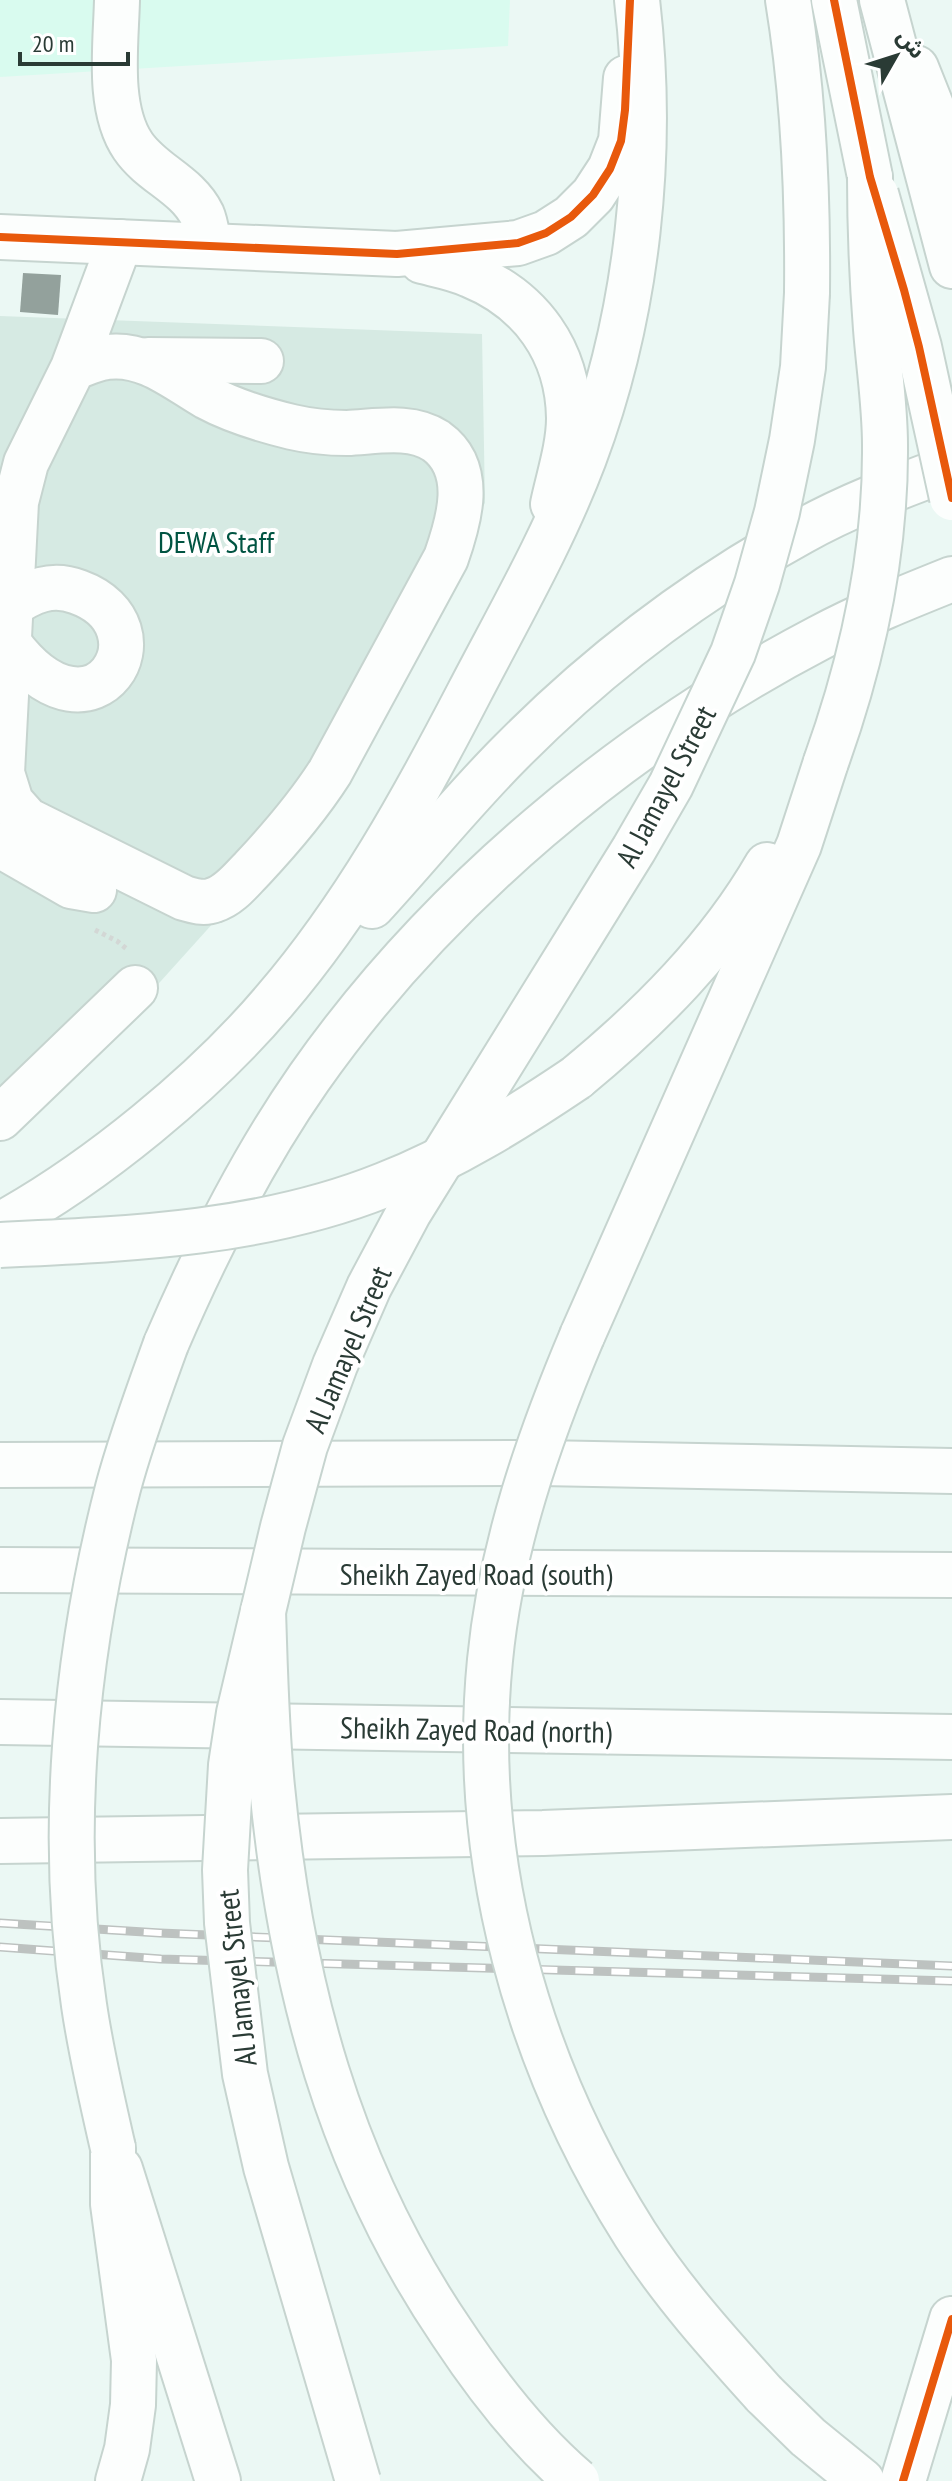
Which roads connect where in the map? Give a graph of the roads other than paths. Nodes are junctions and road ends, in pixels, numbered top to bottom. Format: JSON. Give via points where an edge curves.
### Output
{"nodes":[{"id":1,"x":117,"y":0,"type":"edge"},
{"id":2,"x":630,"y":0,"type":"edge"},
{"id":3,"x":637,"y":0,"type":"edge"},
{"id":4,"x":788,"y":0,"type":"edge"},
{"id":5,"x":834,"y":0,"type":"edge"},
{"id":6,"x":882,"y":0,"type":"edge"},
{"id":7,"x":892,"y":0,"type":"edge"},
{"id":8,"x":952,"y":158,"type":"edge"},
{"id":9,"x":870,"y":177,"type":"junction"},
{"id":10,"x":0,"y":237,"type":"edge"},
{"id":11,"x":133,"y":242,"type":"junction"},
{"id":12,"x":209,"y":245,"type":"junction"},
{"id":13,"x":947,"y":249,"type":"edge"},
{"id":14,"x":397,"y":254,"type":"junction"},
{"id":15,"x":107,"y":361,"type":"junction"},
{"id":16,"x":261,"y":361,"type":"dead end"},
{"id":17,"x":952,"y":467,"type":"edge"},
{"id":18,"x":952,"y":498,"type":"edge"},
{"id":19,"x":542,"y":554,"type":"junction"},
{"id":20,"x":952,"y":579,"type":"edge"},
{"id":21,"x":826,"y":762,"type":"junction"},
{"id":22,"x":1,"y":775,"type":"edge"},
{"id":23,"x":0,"y":845,"type":"edge"},
{"id":24,"x":94,"y":890,"type":"dead end"},
{"id":25,"x":135,"y":988,"type":"dead end"},
{"id":26,"x":274,"y":1001,"type":"junction"},
{"id":27,"x":0,"y":1118,"type":"edge"},
{"id":28,"x":0,"y":1225,"type":"edge"},
{"id":29,"x":0,"y":1245,"type":"edge"},
{"id":30,"x":0,"y":1465,"type":"edge"},
{"id":31,"x":952,"y":1471,"type":"edge"},
{"id":32,"x":0,"y":1570,"type":"edge"},
{"id":33,"x":952,"y":1575,"type":"edge"},
{"id":34,"x":263,"y":1611,"type":"junction"},
{"id":35,"x":0,"y":1722,"type":"edge"},
{"id":36,"x":952,"y":1737,"type":"edge"},
{"id":37,"x":952,"y":1817,"type":"edge"},
{"id":38,"x":0,"y":1841,"type":"edge"},
{"id":39,"x":113,"y":2148,"type":"junction"},
{"id":40,"x":952,"y":2319,"type":"edge"},
{"id":41,"x":118,"y":2481,"type":"edge"},
{"id":42,"x":218,"y":2481,"type":"edge"},
{"id":43,"x":358,"y":2481,"type":"edge"},
{"id":44,"x":577,"y":2481,"type":"edge"},
{"id":45,"x":862,"y":2481,"type":"edge"},
{"id":46,"x":903,"y":2481,"type":"edge"}],
"edges":[{"from":1,"to":12,"type":"main road","via":[[120,120],[149,165],[190,196],[203,218]]},
{"from":2,"to":14,"type":"main road","via":[[621,141],[593,195],[571,217],[518,243]]},
{"from":3,"to":19,"type":"main road","via":[[643,152],[631,277],[603,400],[584,459]]},
{"from":4,"to":34,"type":"main road","name":"Al Jamayel Street","bridge":true,"via":[[804,122],[807,293],[792,440],[757,584],[733,653],[664,798],[409,1212],[369,1287],[305,1446]]},
{"from":5,"to":9,"type":"main road"},
{"from":6,"to":13,"type":"main road"},
{"from":7,"to":8,"type":"main road"},
{"from":9,"to":18,"type":"main road","bridge":true,"via":[[908,304]]},
{"from":9,"to":21,"type":"main road","bridge":true,"via":[[885,443],[883,511],[865,632]]},
{"from":10,"to":11,"type":"main road"},
{"from":11,"to":12,"type":"main road"},
{"from":11,"to":15,"type":"main road"},
{"from":12,"to":14,"type":"main road"},
{"from":14,"to":19,"type":"main road","via":[[468,274],[502,290],[531,315],[553,347],[566,383],[569,421]]},
{"from":15,"to":16,"type":"main road"},
{"from":15,"to":22,"type":"main road","via":[[42,427],[16,502]]},
{"from":15,"to":22,"type":"main road","via":[[170,373],[252,417],[296,428],[413,431],[436,441],[453,458],[461,481],[455,533],[317,792],[287,832],[225,896],[198,902],[184,898],[38,826],[11,802]]},
{"from":17,"to":26,"type":"main road","via":[[803,530],[648,631],[509,753],[343,937]]},
{"from":19,"to":26,"type":"main road","via":[[400,821]]},
{"from":20,"to":39,"type":"main road","bridge":true,"via":[[820,637],[754,674],[627,759],[510,853],[403,959],[354,1017],[284,1116],[229,1207],[140,1414],[101,1558],[88,1631],[73,1779],[76,1929],[83,2003]]},
{"from":21,"to":29,"type":"main road","bridge":true,"via":[[761,876],[677,985],[576,1078],[483,1138],[384,1186],[277,1217],[168,1236]]},
{"from":21,"to":45,"type":"main road","bridge":true,"via":[[793,859],[532,1461],[501,1592],[486,1726],[488,1794],[507,1927],[536,2031],[571,2119],[602,2179],[676,2292],[764,2394]]},
{"from":23,"to":24,"type":"main road","via":[[71,886]]},
{"from":25,"to":27,"type":"main road"},
{"from":26,"to":28,"type":"main road","via":[[150,1121]]},
{"from":30,"to":31,"type":"main road","via":[[541,1463]]},
{"from":32,"to":33,"type":"main road","name":"Sheikh Zayed Road (south)"},
{"from":34,"to":43,"type":"main road","name":"Al Jamayel Street","bridge":true,"via":[[239,1713],[226,1818],[232,1975],[254,2121]]},
{"from":34,"to":44,"type":"main road","bridge":true,"via":[[271,1784],[282,1871],[296,1956],[337,2109],[389,2229],[432,2304],[518,2421]]},
{"from":35,"to":36,"type":"main road","name":"Sheikh Zayed Road (north)"},
{"from":37,"to":38,"type":"main road","via":[[543,1833]]},
{"from":39,"to":41,"type":"main road","via":[[113,2204],[134,2360],[133,2405]]},
{"from":39,"to":42,"type":"main road"},
{"from":40,"to":46,"type":"main road"}]}
